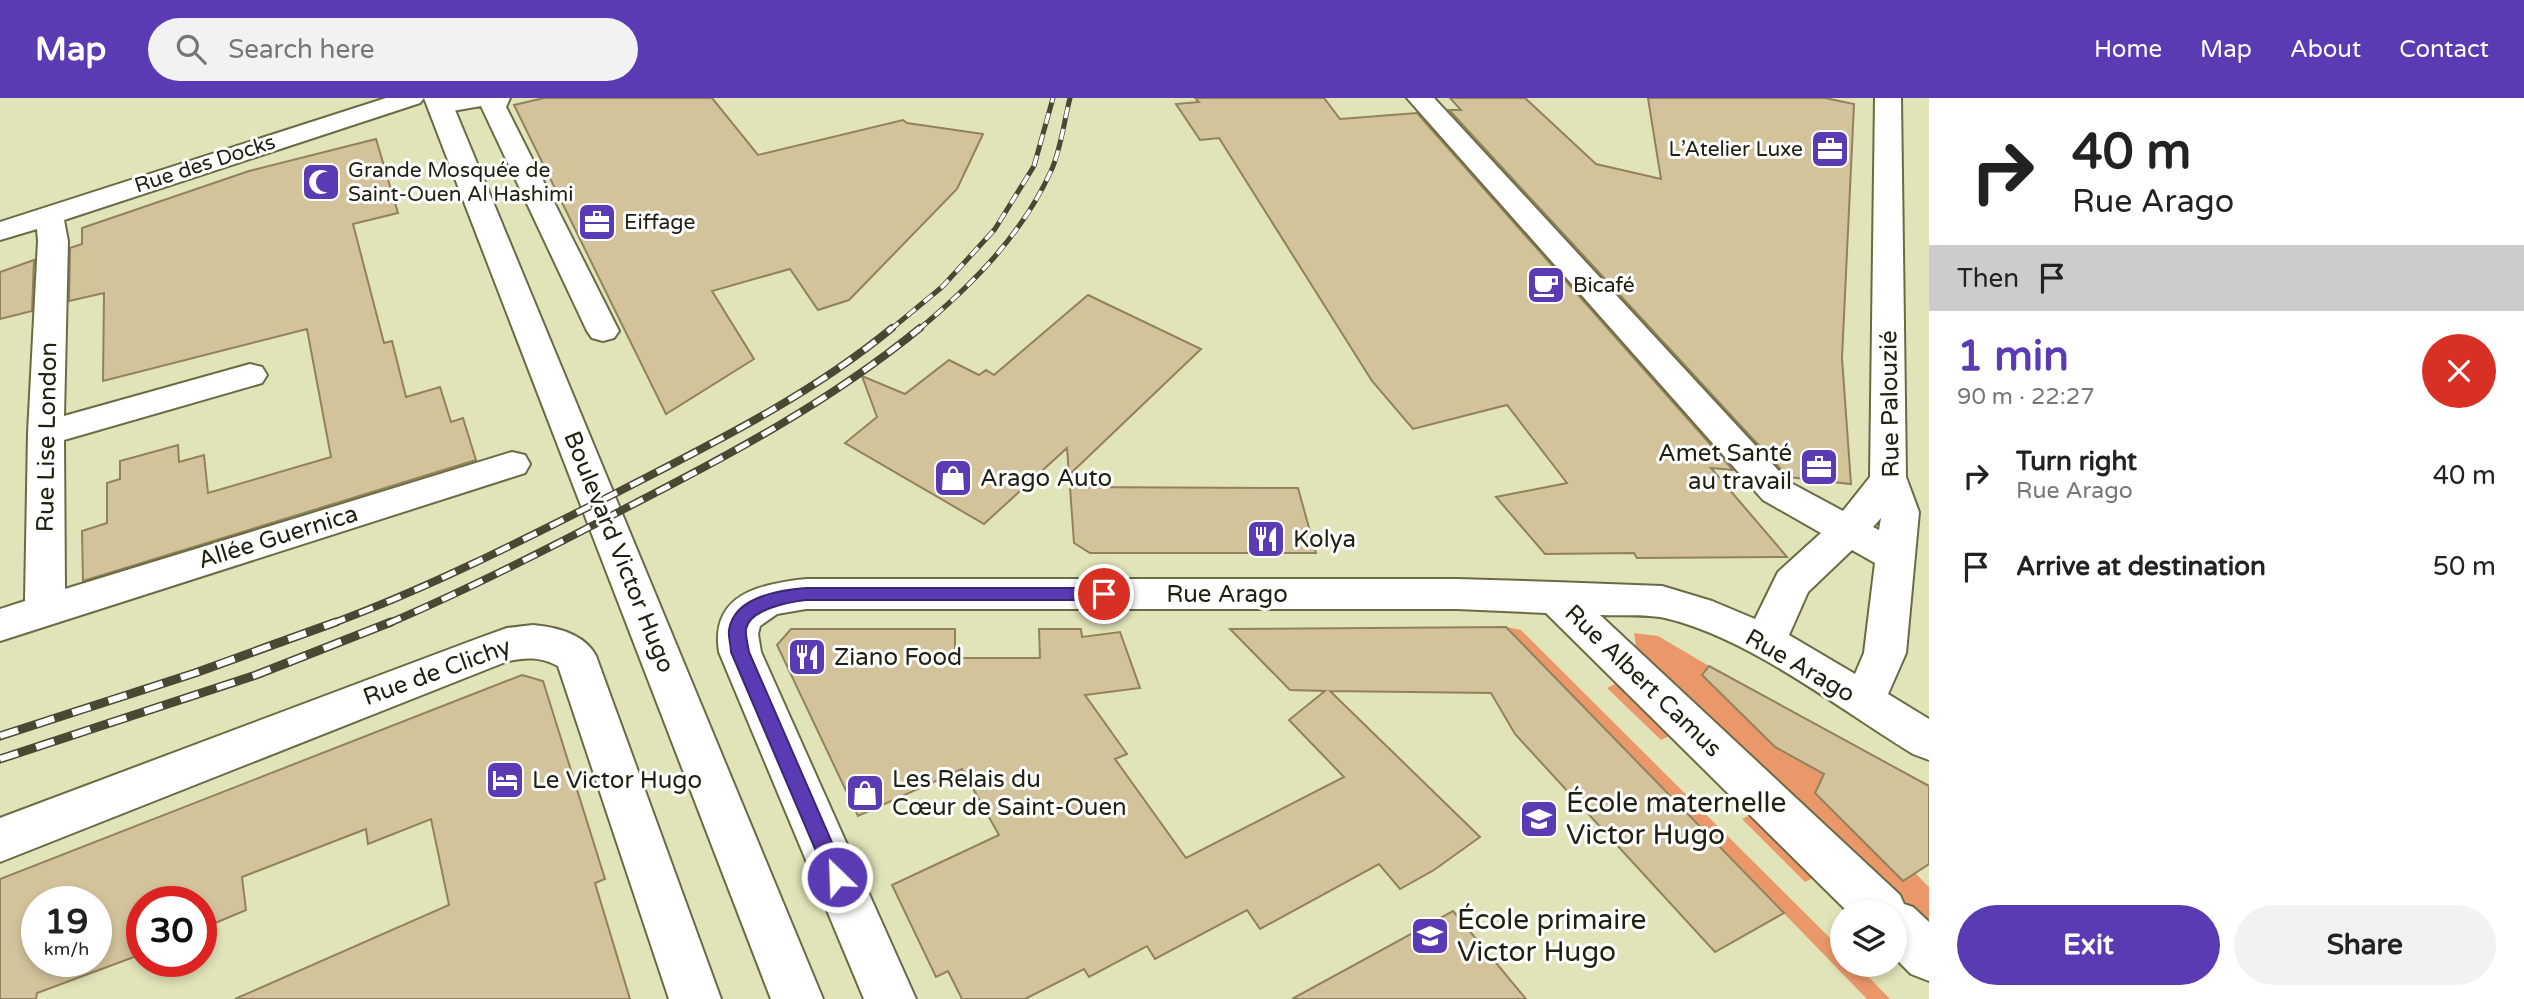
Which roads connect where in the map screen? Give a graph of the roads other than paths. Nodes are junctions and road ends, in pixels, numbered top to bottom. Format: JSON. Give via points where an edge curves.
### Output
{"nodes":[{"id":1,"x":482,"y":98,"type":"edge"},
{"id":2,"x":497,"y":98,"type":"edge"},
{"id":3,"x":1420,"y":98,"type":"edge"},
{"id":4,"x":1888,"y":98,"type":"edge"},
{"id":5,"x":430,"y":100,"type":"edge"},
{"id":6,"x":49,"y":216,"type":"junction"},
{"id":7,"x":0,"y":231,"type":"edge"},
{"id":8,"x":603,"y":331,"type":"dead end"},
{"id":9,"x":250,"y":375,"type":"dead end"},
{"id":10,"x":46,"y":433,"type":"junction"},
{"id":11,"x":512,"y":464,"type":"dead end"},
{"id":12,"x":1906,"y":502,"type":"edge"},
{"id":13,"x":1848,"y":531,"type":"junction"},
{"id":14,"x":1894,"y":556,"type":"junction"},
{"id":15,"x":1555,"y":597,"type":"junction"},
{"id":16,"x":45,"y":611,"type":"junction"},
{"id":17,"x":0,"y":625,"type":"edge"},
{"id":18,"x":1765,"y":642,"type":"junction"},
{"id":19,"x":1863,"y":702,"type":"junction"},
{"id":20,"x":1929,"y":741,"type":"edge"},
{"id":21,"x":0,"y":840,"type":"edge"},
{"id":22,"x":1871,"y":900,"type":"edge"},
{"id":23,"x":1907,"y":935,"type":"edge"},
{"id":24,"x":1929,"y":956,"type":"edge"},
{"id":25,"x":695,"y":999,"type":"edge"},
{"id":26,"x":797,"y":999,"type":"edge"},
{"id":27,"x":890,"y":999,"type":"edge"}],
"edges":[{"from":1,"to":5,"type":"street"},
{"from":2,"to":8,"type":"street","via":[[493,107]]},
{"from":3,"to":13,"type":"street","via":[[1776,491]]},
{"from":4,"to":12,"type":"street","name":"Rue Palouzié"},
{"from":5,"to":6,"type":"street","name":"Rue des Docks"},
{"from":5,"to":26,"type":"street","name":"Boulevard Victor Hugo"},
{"from":6,"to":7,"type":"street","name":"Rue des Docks"},
{"from":6,"to":10,"type":"street","name":"Rue Lise London","via":[[53,241]]},
{"from":9,"to":10,"type":"street"},
{"from":10,"to":16,"type":"street","name":"Rue Lise London"},
{"from":11,"to":16,"type":"street","name":"Allée Guernica"},
{"from":12,"to":13,"type":"street","via":[[1881,492]]},
{"from":12,"to":14,"type":"street","name":"Rue Palouzié"},
{"from":13,"to":14,"type":"street"},
{"from":13,"to":18,"type":"street","via":[[1792,583]]},
{"from":14,"to":19,"type":"street","name":"Rue Palouzié","via":[[1885,653]]},
{"from":15,"to":18,"type":"street","name":"Rue Arago","via":[[1662,602]]},
{"from":15,"to":22,"type":"street","name":"Rue Albert Camus"},
{"from":15,"to":27,"type":"street","name":"Rue Arago","via":[[806,594],[777,597],[755,607],[737,629],[740,652]]},
{"from":16,"to":17,"type":"street"},
{"from":18,"to":19,"type":"street","name":"Rue Arago"},
{"from":19,"to":20,"type":"street","name":"Rue Arago"},
{"from":21,"to":25,"type":"street","name":"Rue de Clichy","via":[[464,661],[519,641],[538,640],[575,656]]},
{"from":23,"to":24,"type":"street"}]}
